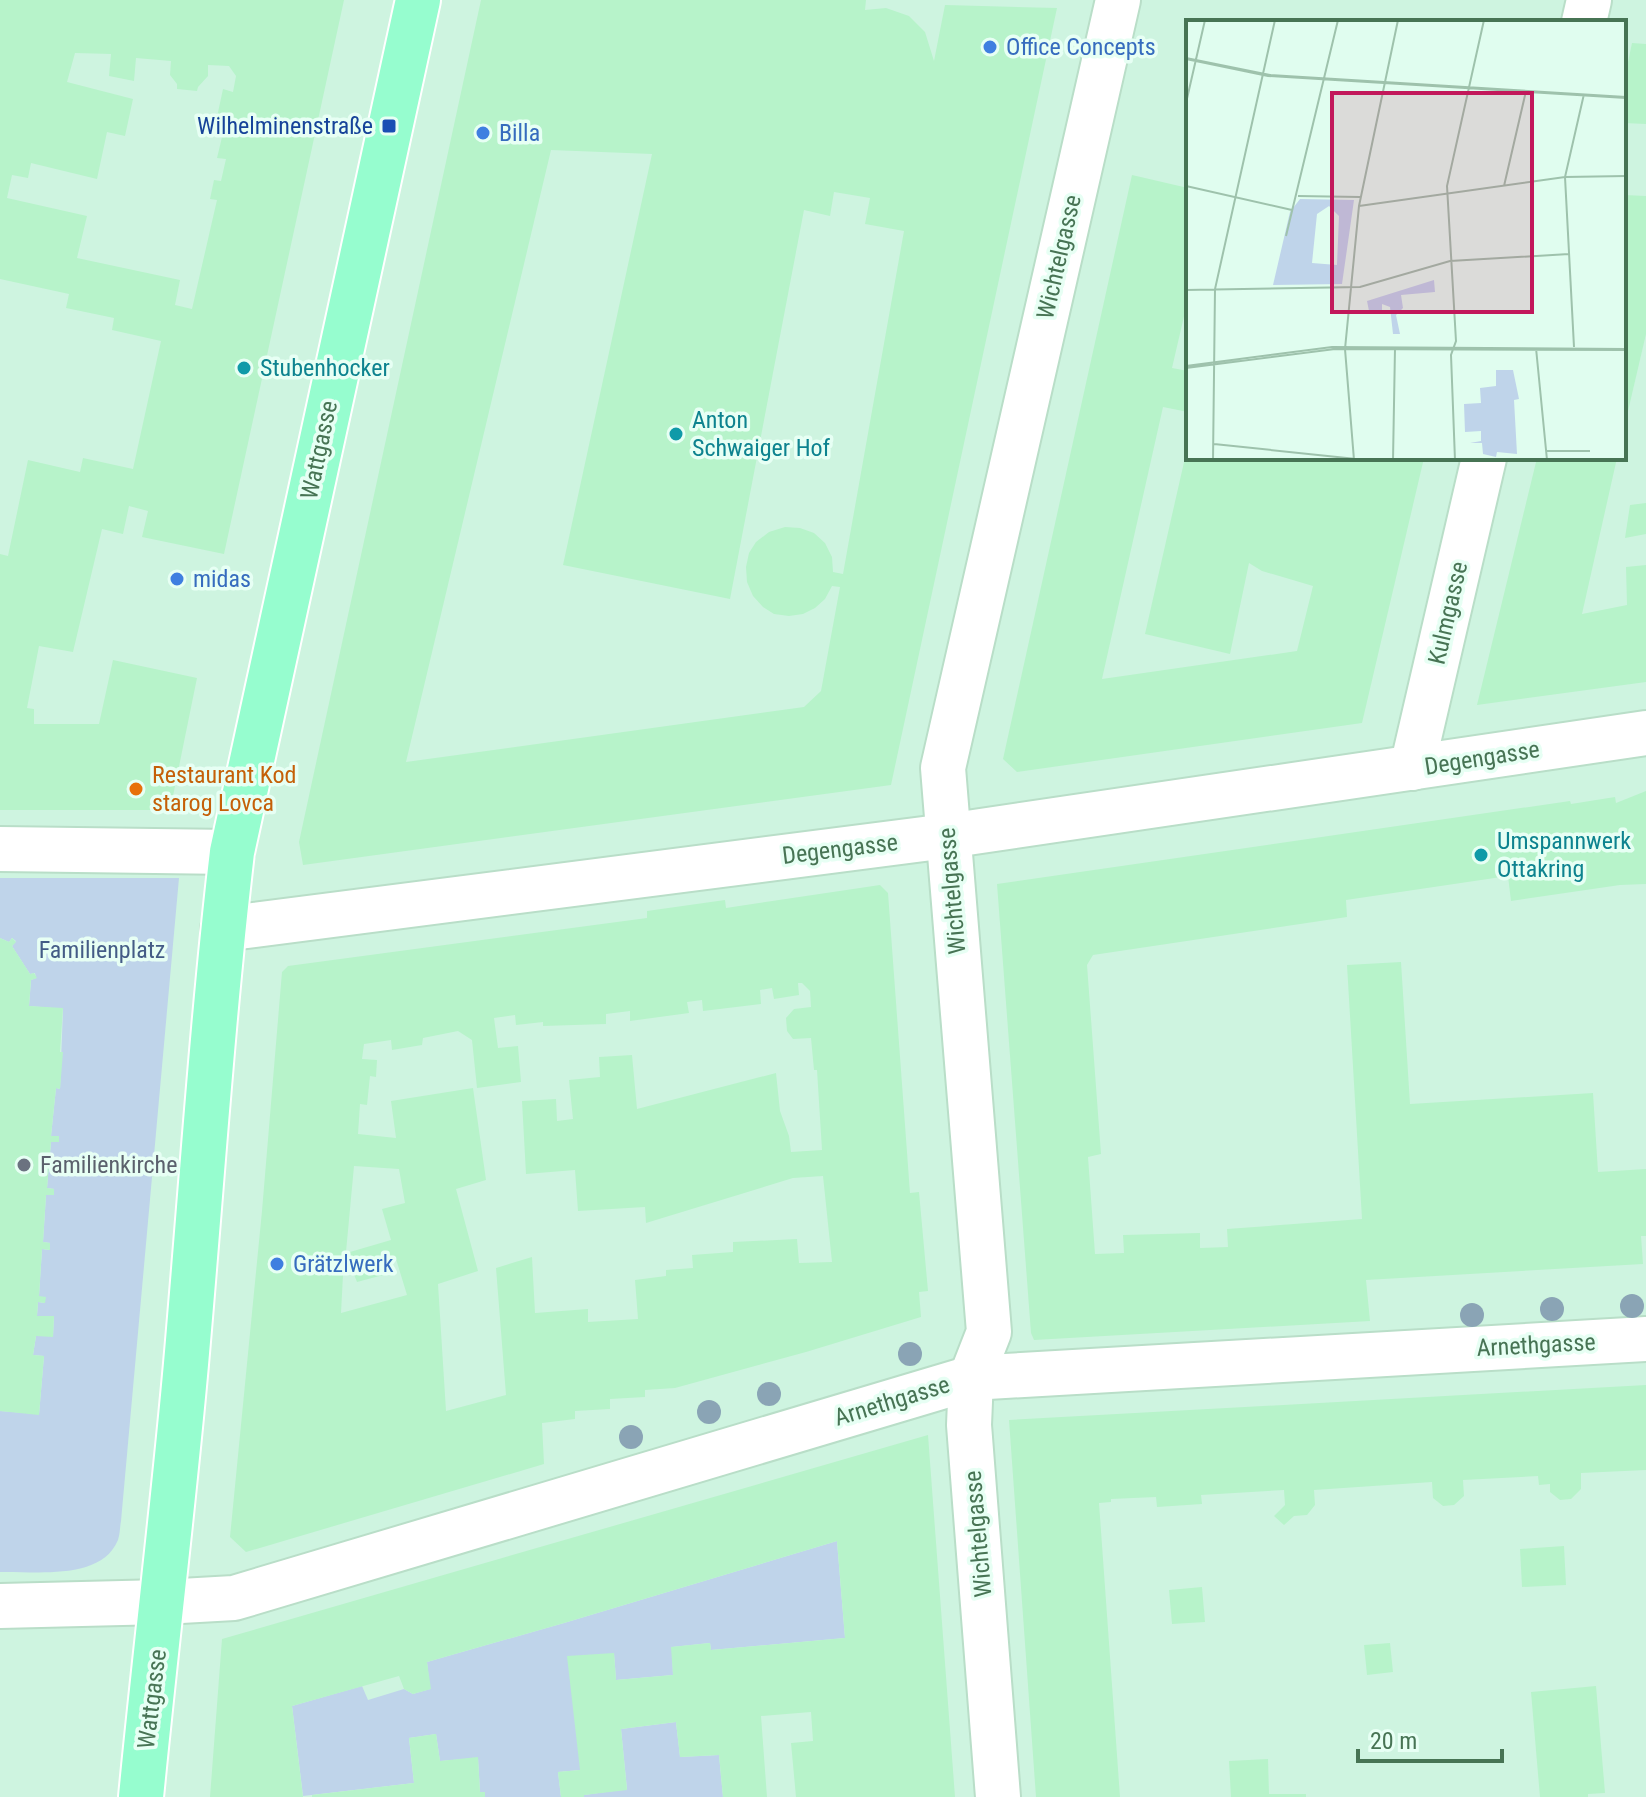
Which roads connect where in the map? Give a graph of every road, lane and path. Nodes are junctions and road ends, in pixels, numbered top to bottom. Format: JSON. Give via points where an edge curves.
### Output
{"nodes":[{"id":1,"x":418,"y":0,"type":"edge"},
{"id":2,"x":1118,"y":0,"type":"edge"},
{"id":3,"x":1589,"y":0,"type":"edge"},
{"id":4,"x":1584,"y":20,"type":"edge"},
{"id":5,"x":1484,"y":460,"type":"edge"},
{"id":6,"x":1646,"y":733,"type":"edge"},
{"id":7,"x":1412,"y":768,"type":"junction"},
{"id":8,"x":947,"y":836,"type":"junction"},
{"id":9,"x":0,"y":849,"type":"edge"},
{"id":10,"x":232,"y":852,"type":"junction"},
{"id":11,"x":223,"y":929,"type":"junction"},
{"id":12,"x":1646,"y":1339,"type":"edge"},
{"id":13,"x":971,"y":1378,"type":"junction"},
{"id":14,"x":163,"y":1602,"type":"junction"},
{"id":15,"x":0,"y":1606,"type":"edge"},
{"id":16,"x":141,"y":1797,"type":"edge"},
{"id":17,"x":998,"y":1797,"type":"edge"}],
"edges":[{"from":1,"to":10,"type":"main road","name":"Wattgasse"},
{"from":2,"to":8,"type":"street","name":"Wichtelgasse","via":[[943,768]]},
{"from":3,"to":4,"type":"street"},
{"from":5,"to":7,"type":"street","name":"Kulmgasse"},
{"from":6,"to":7,"type":"street","name":"Degengasse"},
{"from":7,"to":8,"type":"street","name":"Degengasse"},
{"from":8,"to":11,"type":"street","name":"Degengasse"},
{"from":8,"to":13,"type":"street","name":"Wichtelgasse","via":[[989,1332]]},
{"from":9,"to":10,"type":"street"},
{"from":10,"to":11,"type":"main road"},
{"from":11,"to":14,"type":"main road"},
{"from":12,"to":13,"type":"street","name":"Arnethgasse"},
{"from":13,"to":14,"type":"street","name":"Arnethgasse","via":[[234,1598]]},
{"from":13,"to":17,"type":"street","name":"Wichtelgasse","via":[[969,1425]]},
{"from":14,"to":15,"type":"street"},
{"from":14,"to":16,"type":"main road","name":"Wattgasse"}]}
